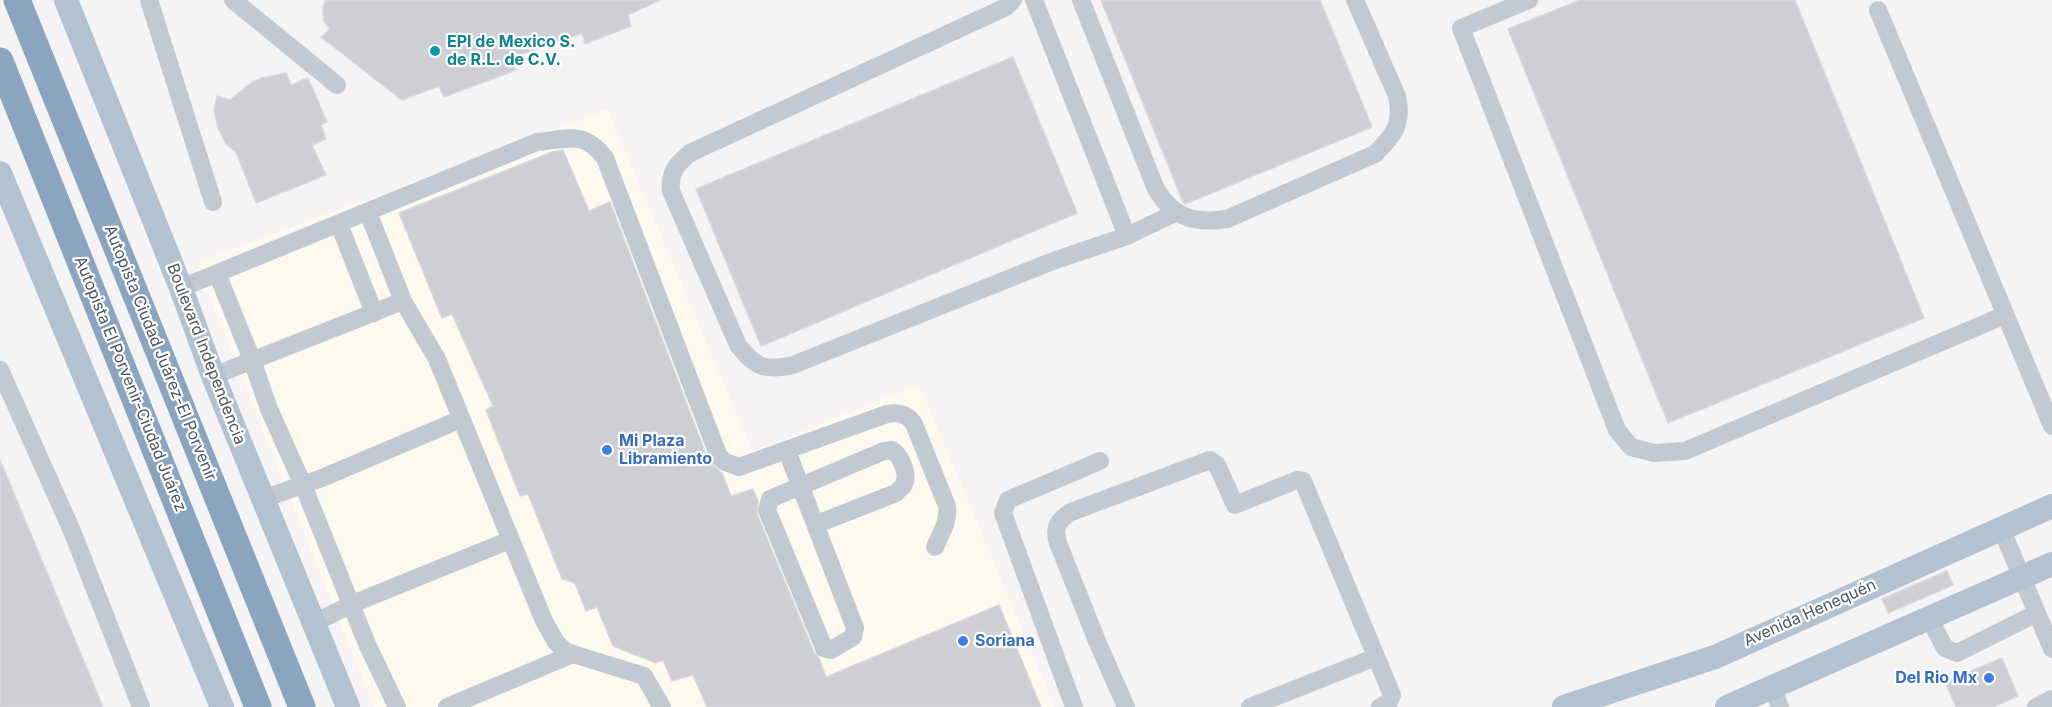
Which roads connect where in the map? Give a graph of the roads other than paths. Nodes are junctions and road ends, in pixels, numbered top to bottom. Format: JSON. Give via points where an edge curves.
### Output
{"nodes":[{"id":1,"x":17,"y":0,"type":"edge"},
{"id":2,"x":66,"y":0,"type":"edge"},
{"id":3,"x":149,"y":0,"type":"edge"},
{"id":4,"x":233,"y":0,"type":"edge"},
{"id":5,"x":1013,"y":0,"type":"edge"},
{"id":6,"x":1034,"y":0,"type":"edge"},
{"id":7,"x":1081,"y":0,"type":"edge"},
{"id":8,"x":1355,"y":0,"type":"edge"},
{"id":9,"x":1529,"y":0,"type":"edge"},
{"id":10,"x":1878,"y":10,"type":"dead end"},
{"id":11,"x":0,"y":61,"type":"edge"},
{"id":12,"x":337,"y":85,"type":"dead end"},
{"id":13,"x":3,"y":189,"type":"edge"},
{"id":14,"x":213,"y":202,"type":"dead end"},
{"id":15,"x":368,"y":212,"type":"junction"},
{"id":16,"x":1177,"y":212,"type":"junction"},
{"id":17,"x":339,"y":224,"type":"junction"},
{"id":18,"x":1126,"y":236,"type":"junction"},
{"id":19,"x":217,"y":273,"type":"junction"},
{"id":20,"x":181,"y":288,"type":"junction"},
{"id":21,"x":404,"y":301,"type":"junction"},
{"id":22,"x":374,"y":313,"type":"junction"},
{"id":23,"x":2006,"y":315,"type":"junction"},
{"id":24,"x":252,"y":360,"type":"junction"},
{"id":25,"x":0,"y":370,"type":"edge"},
{"id":26,"x":213,"y":376,"type":"junction"},
{"id":27,"x":461,"y":419,"type":"junction"},
{"id":28,"x":2052,"y":426,"type":"edge"},
{"id":29,"x":787,"y":451,"type":"junction"},
{"id":30,"x":1100,"y":461,"type":"dead end"},
{"id":31,"x":303,"y":485,"type":"junction"},
{"id":32,"x":800,"y":487,"type":"junction"},
{"id":33,"x":264,"y":500,"type":"junction"},
{"id":34,"x":2052,"y":506,"type":"edge"},
{"id":35,"x":817,"y":524,"type":"junction"},
{"id":36,"x":2002,"y":530,"type":"junction"},
{"id":37,"x":510,"y":540,"type":"junction"},
{"id":38,"x":935,"y":547,"type":"dead end"},
{"id":39,"x":2052,"y":564,"type":"edge"},
{"id":40,"x":2022,"y":576,"type":"junction"},
{"id":41,"x":352,"y":604,"type":"junction"},
{"id":42,"x":2037,"y":613,"type":"junction"},
{"id":43,"x":1929,"y":618,"type":"junction"},
{"id":44,"x":314,"y":623,"type":"junction"},
{"id":45,"x":2052,"y":649,"type":"edge"},
{"id":46,"x":573,"y":654,"type":"junction"},
{"id":47,"x":1376,"y":657,"type":"junction"},
{"id":48,"x":1776,"y":697,"type":"edge"},
{"id":49,"x":2052,"y":699,"type":"edge"},
{"id":50,"x":141,"y":707,"type":"edge"},
{"id":51,"x":222,"y":707,"type":"edge"},
{"id":52,"x":258,"y":707,"type":"edge"},
{"id":53,"x":302,"y":707,"type":"edge"},
{"id":54,"x":348,"y":707,"type":"edge"},
{"id":55,"x":397,"y":707,"type":"edge"},
{"id":56,"x":447,"y":707,"type":"edge"},
{"id":57,"x":662,"y":707,"type":"edge"},
{"id":58,"x":1074,"y":707,"type":"edge"},
{"id":59,"x":1126,"y":707,"type":"edge"},
{"id":60,"x":1250,"y":707,"type":"edge"},
{"id":61,"x":1380,"y":707,"type":"edge"},
{"id":62,"x":1564,"y":707,"type":"edge"},
{"id":63,"x":1727,"y":707,"type":"edge"},
{"id":64,"x":2036,"y":707,"type":"edge"}],
"edges":[{"from":1,"to":53,"type":"highway","name":"Autopista Ciudad Juárez-El Porvenir"},
{"from":2,"to":20,"type":"main road","name":"Boulevard Independencia"},
{"from":3,"to":14,"type":"street"},
{"from":4,"to":12,"type":"street"},
{"from":5,"to":18,"type":"street","via":[[1006,7],[690,153],[678,163],[670,180],[671,191],[738,345],[756,364],[767,368],[793,365],[1053,261]]},
{"from":6,"to":18,"type":"street"},
{"from":7,"to":16,"type":"street","via":[[1156,189]]},
{"from":8,"to":16,"type":"street","via":[[1397,96],[1398,126],[1389,140],[1375,154],[1227,219],[1209,222]]},
{"from":9,"to":23,"type":"street","via":[[1461,28],[1617,430],[1631,447],[1654,453],[1685,451]]},
{"from":10,"to":23,"type":"street"},
{"from":11,"to":52,"type":"highway","name":"Autopista El Porvenir-Ciudad Juárez"},
{"from":13,"to":51,"type":"main road"},
{"from":15,"to":17,"type":"street"},
{"from":15,"to":21,"type":"street"},
{"from":15,"to":29,"type":"street","via":[[537,142],[577,138],[594,144],[605,158],[719,457],[739,467]]},
{"from":16,"to":18,"type":"street"},
{"from":17,"to":19,"type":"street"},
{"from":17,"to":22,"type":"street"},
{"from":19,"to":20,"type":"street"},
{"from":19,"to":24,"type":"street"},
{"from":20,"to":26,"type":"main road","name":"Boulevard Independencia"},
{"from":21,"to":22,"type":"street"},
{"from":21,"to":27,"type":"street","via":[[437,359]]},
{"from":22,"to":24,"type":"street"},
{"from":23,"to":28,"type":"street"},
{"from":24,"to":26,"type":"street"},
{"from":24,"to":31,"type":"street","via":[[268,408]]},
{"from":25,"to":50,"type":"street","via":[[72,531]]},
{"from":26,"to":33,"type":"main road","name":"Boulevard Independencia"},
{"from":27,"to":31,"type":"street"},
{"from":27,"to":37,"type":"street"},
{"from":29,"to":32,"type":"street"},
{"from":29,"to":38,"type":"street","via":[[887,414],[909,417],[947,506],[946,524]]},
{"from":30,"to":58,"type":"street","via":[[1008,500],[1003,508]]},
{"from":31,"to":33,"type":"street"},
{"from":31,"to":41,"type":"street"},
{"from":32,"to":35,"type":"street"},
{"from":32,"to":35,"type":"street","via":[[884,451],[899,454],[906,477],[896,493]]},
{"from":32,"to":35,"type":"street","via":[[770,499],[767,510],[824,648],[834,650],[853,638],[855,628]]},
{"from":33,"to":44,"type":"main road","name":"Boulevard Independencia"},
{"from":34,"to":36,"type":"main road","name":"Avenida Henequén"},
{"from":36,"to":40,"type":"street"},
{"from":36,"to":62,"type":"main road","name":"Avenida Henequén","via":[[1715,657]]},
{"from":37,"to":41,"type":"street"},
{"from":37,"to":46,"type":"street","via":[[556,642]]},
{"from":39,"to":40,"type":"main road"},
{"from":40,"to":42,"type":"street"},
{"from":40,"to":43,"type":"main road"},
{"from":41,"to":44,"type":"street"},
{"from":41,"to":55,"type":"street"},
{"from":42,"to":43,"type":"street","via":[[1957,653],[1945,648]]},
{"from":42,"to":45,"type":"street"},
{"from":43,"to":48,"type":"main road"},
{"from":44,"to":54,"type":"main road","name":"Boulevard Independencia"},
{"from":46,"to":56,"type":"street"},
{"from":46,"to":57,"type":"street","via":[[644,676]]},
{"from":47,"to":59,"type":"street","via":[[1303,481],[1235,505],[1217,465],[1207,460],[1071,512],[1056,527],[1058,543]]},
{"from":47,"to":60,"type":"street"},
{"from":47,"to":61,"type":"street","via":[[1392,695]]},
{"from":48,"to":63,"type":"main road"},
{"from":49,"to":64,"type":"street"}]}
